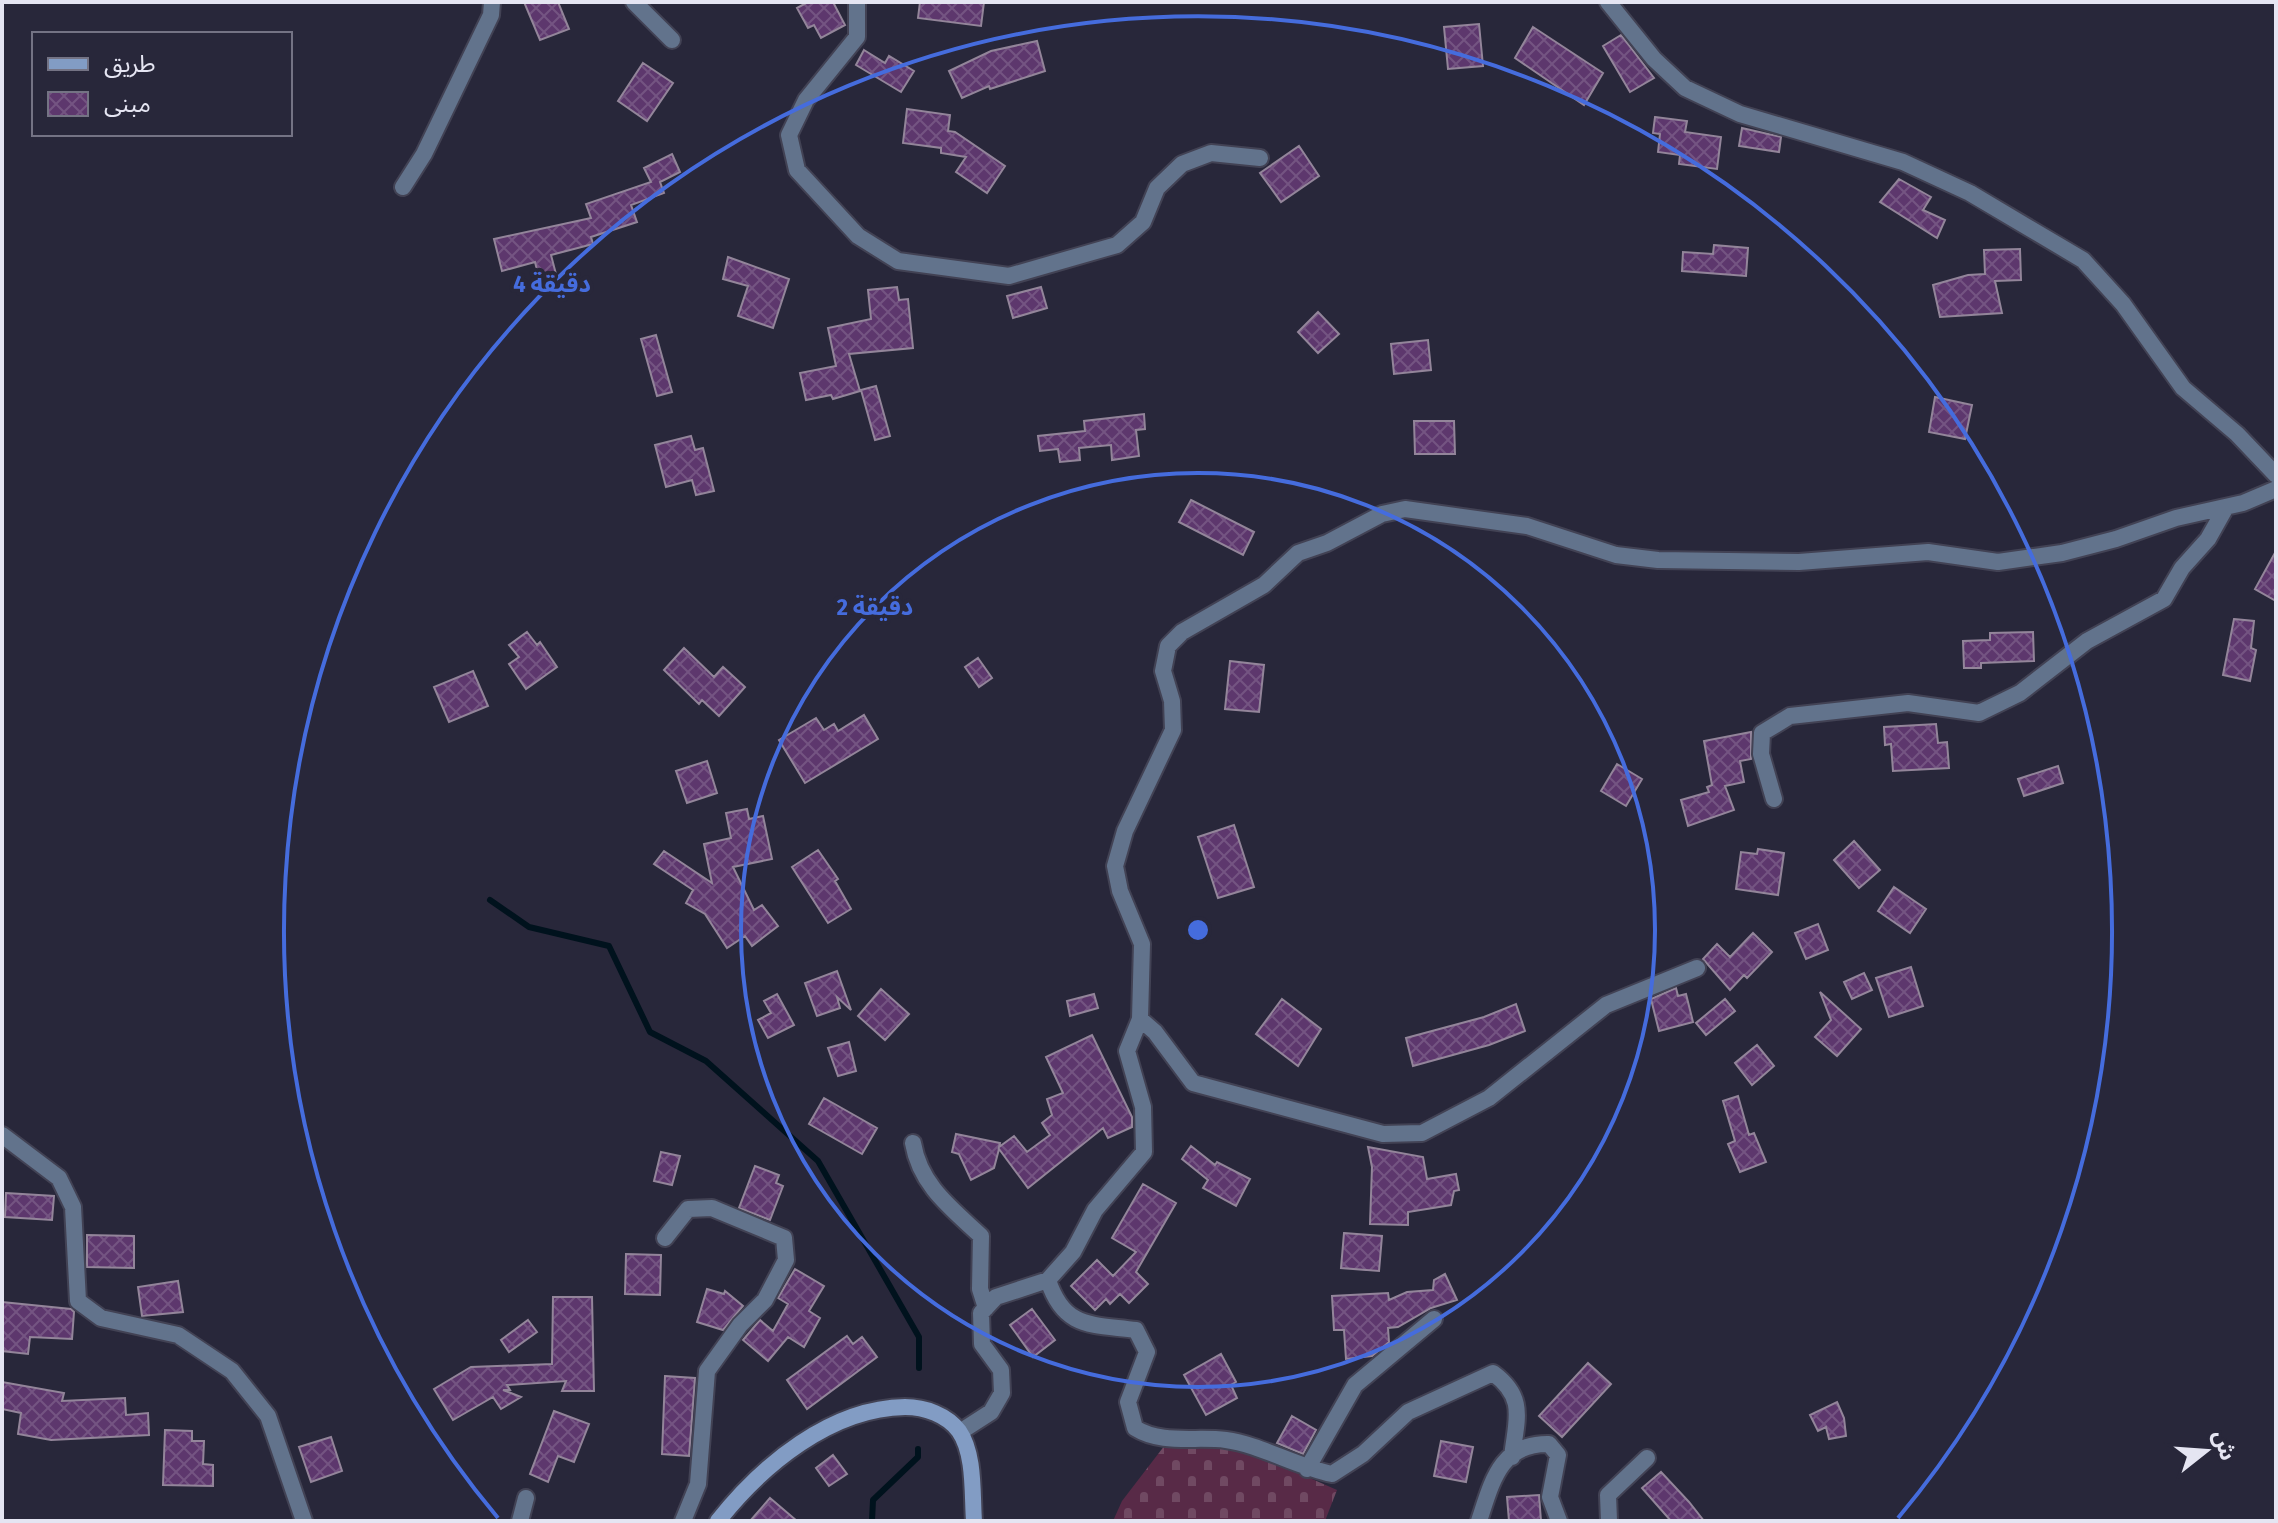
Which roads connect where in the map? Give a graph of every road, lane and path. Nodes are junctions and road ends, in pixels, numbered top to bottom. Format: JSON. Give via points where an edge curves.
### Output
{"nodes":[{"id":1,"x":492,"y":2,"type":"edge"},
{"id":2,"x":634,"y":2,"type":"edge"},
{"id":3,"x":857,"y":2,"type":"edge"},
{"id":4,"x":1608,"y":2,"type":"edge"},
{"id":5,"x":672,"y":40,"type":"dead end"},
{"id":6,"x":1260,"y":158,"type":"dead end"},
{"id":7,"x":403,"y":187,"type":"dead end"},
{"id":8,"x":2276,"y":475,"type":"edge"},
{"id":9,"x":2276,"y":489,"type":"edge"},
{"id":10,"x":2226,"y":507,"type":"junction"},
{"id":11,"x":1774,"y":799,"type":"dead end"},
{"id":12,"x":1697,"y":968,"type":"dead end"},
{"id":13,"x":1140,"y":1019,"type":"junction"},
{"id":14,"x":2,"y":1135,"type":"edge"},
{"id":15,"x":913,"y":1143,"type":"dead end"},
{"id":16,"x":665,"y":1238,"type":"dead end"},
{"id":17,"x":1048,"y":1280,"type":"junction"},
{"id":18,"x":986,"y":1308,"type":"junction"},
{"id":19,"x":1434,"y":1319,"type":"dead end"},
{"id":20,"x":960,"y":1432,"type":"junction"},
{"id":21,"x":1512,"y":1457,"type":"junction"},
{"id":22,"x":1647,"y":1458,"type":"dead end"},
{"id":23,"x":1307,"y":1469,"type":"junction"},
{"id":24,"x":526,"y":1498,"type":"dead end"},
{"id":25,"x":304,"y":1521,"type":"edge"},
{"id":26,"x":520,"y":1521,"type":"edge"},
{"id":27,"x":683,"y":1521,"type":"edge"},
{"id":28,"x":718,"y":1521,"type":"edge"},
{"id":29,"x":974,"y":1521,"type":"edge"},
{"id":30,"x":1479,"y":1521,"type":"edge"},
{"id":31,"x":1559,"y":1521,"type":"edge"},
{"id":32,"x":1609,"y":1521,"type":"edge"}],
"edges":[{"from":1,"to":7,"type":"street","via":[[491,15]]},
{"from":2,"to":5,"type":"street"},
{"from":3,"to":6,"type":"street","via":[[857,37],[806,100],[789,135],[797,170],[858,236],[898,261],[1009,276],[1117,245],[1143,222],[1157,188],[1182,164],[1211,153]]},
{"from":4,"to":8,"type":"street","via":[[1685,88],[1740,114],[1903,162],[1970,193],[2083,260],[2123,304],[2183,388]]},
{"from":9,"to":10,"type":"street"},
{"from":10,"to":11,"type":"street","via":[[2164,599],[2087,641],[2020,693],[1979,713],[1908,703],[1790,716],[1762,733],[1761,754]]},
{"from":10,"to":13,"type":"street","via":[[2062,553],[1998,562],[1928,552],[1799,562],[1658,560],[1616,555],[1527,526],[1405,509],[1382,514],[1298,553],[1264,585],[1182,632],[1168,646],[1163,671],[1173,730],[1125,831],[1115,866],[1142,944]]},
{"from":12,"to":13,"type":"street","via":[[1606,1005],[1489,1098],[1422,1133],[1383,1134],[1193,1083]]},
{"from":13,"to":17,"type":"street","via":[[1127,1051],[1143,1107],[1144,1152],[1095,1210],[1073,1252]]},
{"from":14,"to":25,"type":"street","via":[[59,1178],[73,1207],[78,1301],[101,1318],[178,1335],[232,1371],[268,1416]]},
{"from":15,"to":18,"type":"street","via":[[933,1192],[981,1236],[980,1289]]},
{"from":16,"to":27,"type":"street","via":[[688,1209],[712,1208],[784,1238],[786,1260],[765,1300],[707,1371],[698,1484]]},
{"from":17,"to":18,"type":"street","via":[[996,1297]]},
{"from":17,"to":23,"type":"street","via":[[1056,1304],[1078,1323],[1136,1330],[1147,1352],[1128,1402],[1135,1428],[1150,1437],[1229,1440]]},
{"from":18,"to":20,"type":"street","via":[[981,1313],[982,1344],[1001,1370],[1002,1393],[991,1412]]},
{"from":19,"to":23,"type":"street","via":[[1355,1385]]},
{"from":20,"to":28,"type":"main road","via":[[943,1417],[918,1407],[884,1408],[845,1418],[805,1440]]},
{"from":20,"to":29,"type":"main road","via":[[969,1461]]},
{"from":21,"to":23,"type":"street","via":[[1518,1401],[1510,1385],[1493,1373],[1408,1412],[1363,1454],[1332,1474]]},
{"from":21,"to":30,"type":"street","via":[[1496,1469]]},
{"from":21,"to":31,"type":"street","via":[[1530,1444],[1549,1444],[1558,1455],[1550,1497]]},
{"from":22,"to":32,"type":"street","via":[[1608,1495]]},
{"from":24,"to":26,"type":"street"}]}
